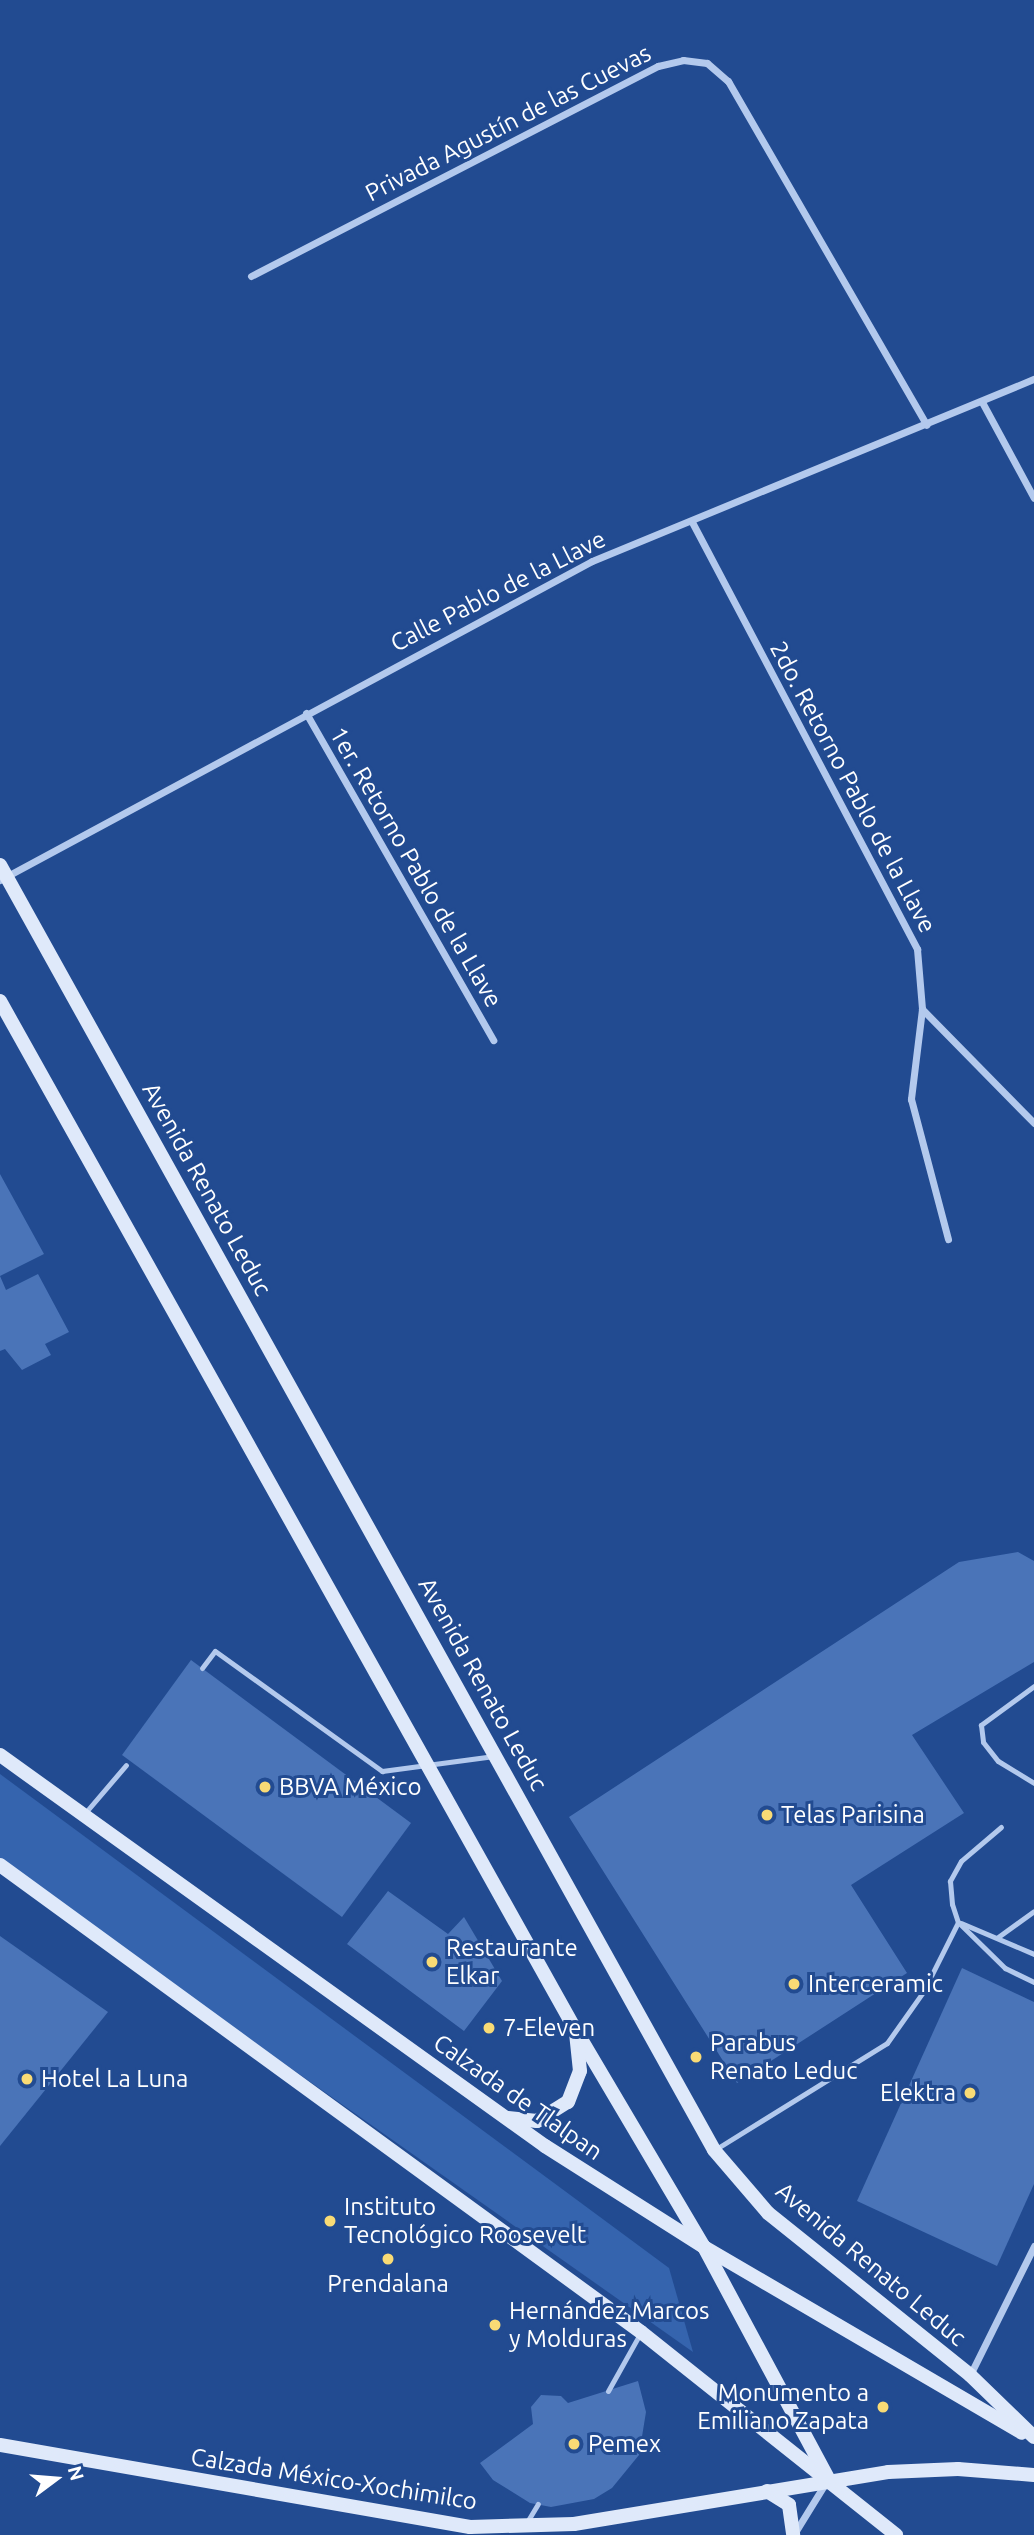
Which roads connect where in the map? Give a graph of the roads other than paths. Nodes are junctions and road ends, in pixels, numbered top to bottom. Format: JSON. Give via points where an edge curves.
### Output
{"nodes":[{"id":1,"x":251,"y":276,"type":"dead end"},
{"id":2,"x":1034,"y":379,"type":"edge"},
{"id":3,"x":982,"y":402,"type":"junction"},
{"id":4,"x":927,"y":425,"type":"junction"},
{"id":5,"x":1034,"y":498,"type":"edge"},
{"id":6,"x":692,"y":522,"type":"junction"},
{"id":7,"x":306,"y":713,"type":"junction"},
{"id":8,"x":2,"y":874,"type":"edge"},
{"id":9,"x":0,"y":1001,"type":"edge"},
{"id":10,"x":922,"y":1009,"type":"junction"},
{"id":11,"x":493,"y":1040,"type":"dead end"},
{"id":12,"x":1034,"y":1123,"type":"edge"},
{"id":13,"x":948,"y":1239,"type":"dead end"},
{"id":14,"x":202,"y":1668,"type":"dead end"},
{"id":15,"x":1034,"y":1686,"type":"edge"},
{"id":16,"x":0,"y":1755,"type":"edge"},
{"id":17,"x":497,"y":1755,"type":"junction"},
{"id":18,"x":126,"y":1765,"type":"dead end"},
{"id":19,"x":433,"y":1767,"type":"junction"},
{"id":20,"x":1034,"y":1783,"type":"edge"},
{"id":21,"x":82,"y":1816,"type":"junction"},
{"id":22,"x":1001,"y":1827,"type":"dead end"},
{"id":23,"x":0,"y":1865,"type":"edge"},
{"id":24,"x":1034,"y":1911,"type":"edge"},
{"id":25,"x":958,"y":1922,"type":"junction"},
{"id":26,"x":999,"y":1937,"type":"junction"},
{"id":27,"x":1034,"y":1954,"type":"edge"},
{"id":28,"x":1034,"y":1982,"type":"edge"},
{"id":29,"x":575,"y":2029,"type":"junction"},
{"id":30,"x":498,"y":2113,"type":"junction"},
{"id":31,"x":714,"y":2150,"type":"junction"},
{"id":32,"x":1034,"y":2246,"type":"edge"},
{"id":33,"x":704,"y":2247,"type":"junction"},
{"id":34,"x":641,"y":2332,"type":"junction"},
{"id":35,"x":970,"y":2375,"type":"junction"},
{"id":36,"x":608,"y":2391,"type":"dead end"},
{"id":37,"x":1034,"y":2438,"type":"edge"},
{"id":38,"x":0,"y":2445,"type":"edge"},
{"id":39,"x":1034,"y":2475,"type":"edge"},
{"id":40,"x":828,"y":2478,"type":"junction"},
{"id":41,"x":765,"y":2491,"type":"junction"},
{"id":42,"x":538,"y":2504,"type":"dead end"},
{"id":43,"x":525,"y":2525,"type":"junction"},
{"id":44,"x":793,"y":2535,"type":"edge"},
{"id":45,"x":896,"y":2535,"type":"edge"}],
"edges":[{"from":1,"to":4,"type":"street","name":"Privada Agustín de las Cuevas","via":[[658,66],[683,60],[707,63],[728,81]]},
{"from":2,"to":3,"type":"street","name":"Calle Pablo de la Llave"},
{"from":3,"to":4,"type":"street","name":"Calle Pablo de la Llave"},
{"from":3,"to":5,"type":"street"},
{"from":4,"to":6,"type":"street","name":"Calle Pablo de la Llave"},
{"from":6,"to":7,"type":"street","name":"Calle Pablo de la Llave","via":[[592,561]]},
{"from":6,"to":10,"type":"street","name":"2do. Retorno Pablo de la Llave","via":[[917,949]]},
{"from":7,"to":8,"type":"street","name":"Calle Pablo de la Llave"},
{"from":7,"to":11,"type":"street","name":"1er. Retorno Pablo de la Llave"},
{"from":8,"to":17,"type":"main road","name":"Avenida Renato Leduc"},
{"from":9,"to":19,"type":"main road"},
{"from":10,"to":12,"type":"street"},
{"from":10,"to":13,"type":"street","name":"2do. Retorno Pablo de la Llave","via":[[911,1099]]},
{"from":14,"to":19,"type":"lane","via":[[215,1651],[382,1771]]},
{"from":15,"to":20,"type":"lane","via":[[981,1725],[983,1742],[998,1761]]},
{"from":16,"to":21,"type":"main road","name":"Calzada de Tlalpan"},
{"from":17,"to":19,"type":"lane"},
{"from":17,"to":31,"type":"main road","name":"Avenida Renato Leduc"},
{"from":18,"to":21,"type":"lane"},
{"from":19,"to":29,"type":"main road"},
{"from":21,"to":30,"type":"main road","name":"Calzada de Tlalpan"},
{"from":22,"to":25,"type":"lane","via":[[961,1861],[950,1881]]},
{"from":23,"to":34,"type":"main road"},
{"from":24,"to":26,"type":"lane"},
{"from":25,"to":26,"type":"lane"},
{"from":25,"to":28,"type":"lane","via":[[1005,1968]]},
{"from":25,"to":31,"type":"lane","via":[[923,1992],[887,2043]]},
{"from":26,"to":27,"type":"lane"},
{"from":29,"to":30,"type":"main road","via":[[580,2071],[568,2102],[537,2121],[523,2122]]},
{"from":29,"to":33,"type":"main road"},
{"from":30,"to":33,"type":"main road","name":"Calzada de Tlalpan"},
{"from":31,"to":35,"type":"main road","name":"Avenida Renato Leduc","via":[[768,2213]]},
{"from":32,"to":35,"type":"street"},
{"from":33,"to":37,"type":"main road","name":"Calzada de Tlalpan"},
{"from":33,"to":40,"type":"main road"},
{"from":34,"to":36,"type":"lane"},
{"from":34,"to":40,"type":"main road"},
{"from":35,"to":37,"type":"main road","name":"Avenida Renato Leduc"},
{"from":38,"to":43,"type":"main road","name":"Calzada México-Xochimilco","via":[[470,2527]]},
{"from":39,"to":40,"type":"main road","name":"Calzada México-Xochimilco","via":[[958,2469]]},
{"from":40,"to":41,"type":"main road","name":"Calzada México-Xochimilco"},
{"from":40,"to":44,"type":"street"},
{"from":40,"to":45,"type":"main road"},
{"from":41,"to":43,"type":"main road","name":"Calzada México-Xochimilco","via":[[574,2524]]},
{"from":41,"to":44,"type":"main road","via":[[789,2505]]},
{"from":42,"to":43,"type":"lane"}]}
